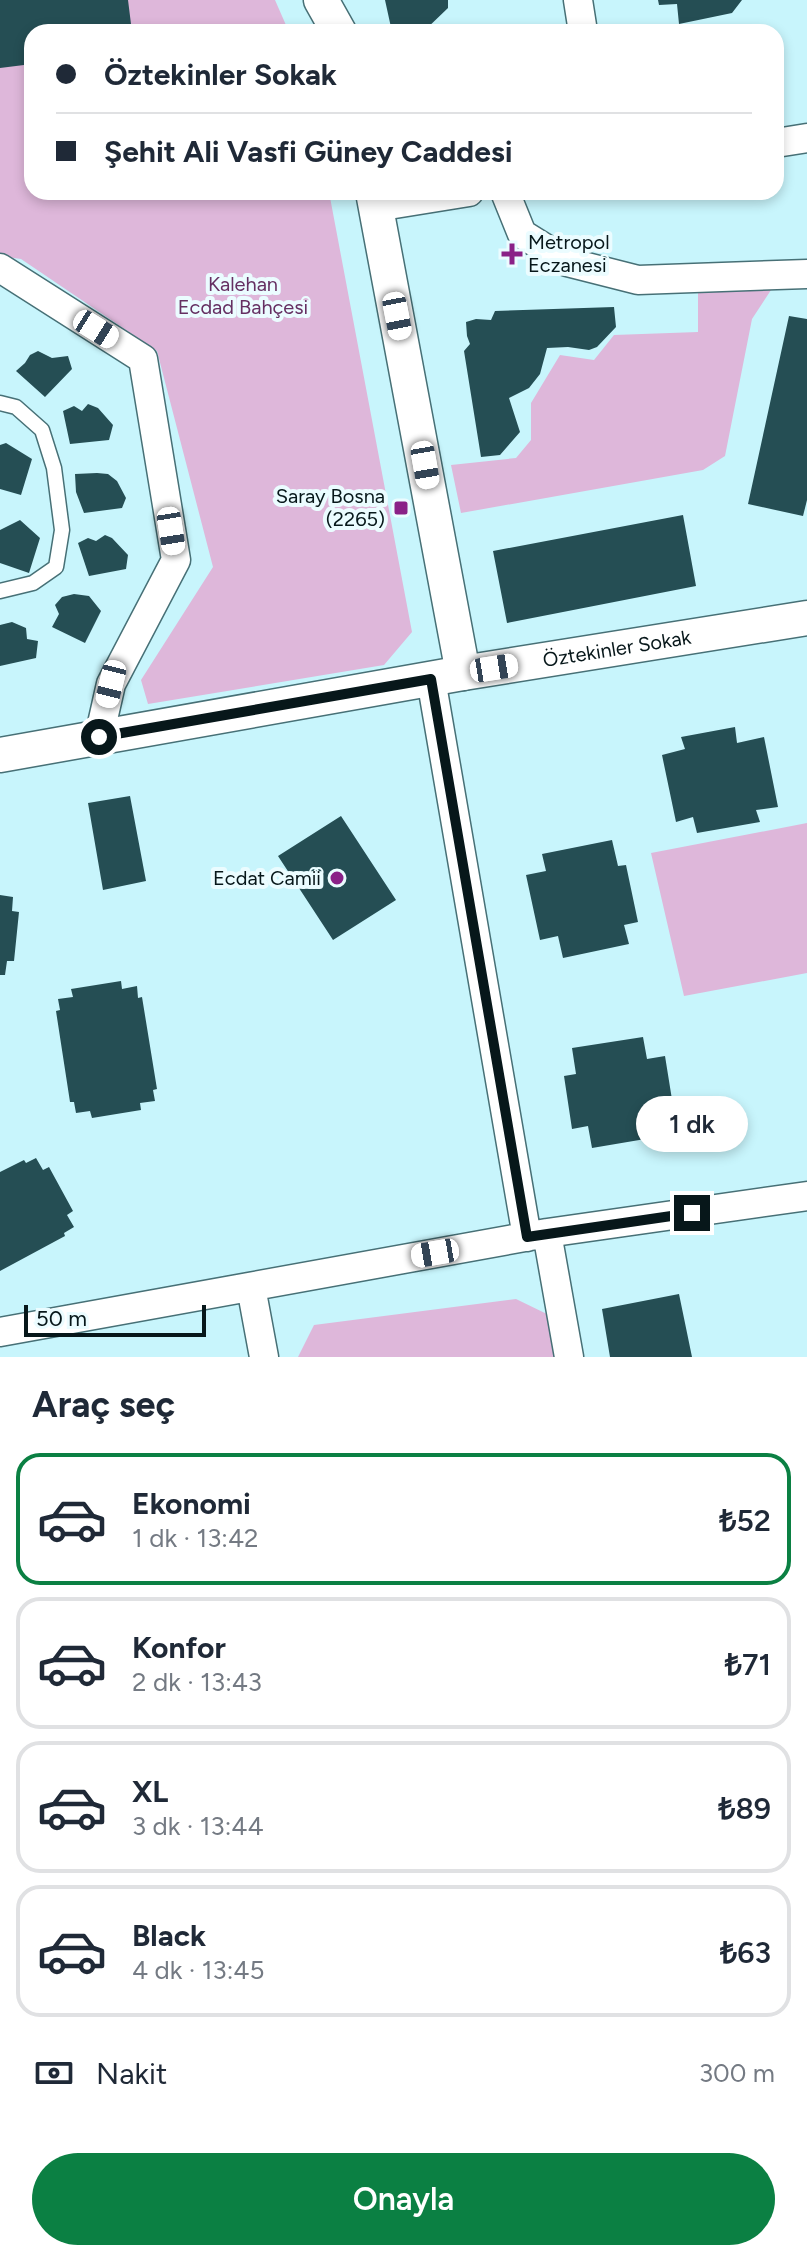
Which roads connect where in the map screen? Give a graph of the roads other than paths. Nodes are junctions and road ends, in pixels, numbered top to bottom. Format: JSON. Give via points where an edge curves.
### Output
{"nodes":[{"id":1,"x":321,"y":0,"type":"edge"},
{"id":2,"x":578,"y":0,"type":"edge"},
{"id":3,"x":334,"y":24,"type":"edge"},
{"id":4,"x":582,"y":24,"type":"edge"},
{"id":5,"x":807,"y":138,"type":"edge"},
{"id":6,"x":784,"y":142,"type":"edge"},
{"id":7,"x":375,"y":200,"type":"edge"},
{"id":8,"x":508,"y":200,"type":"edge"},
{"id":9,"x":0,"y":268,"type":"edge"},
{"id":10,"x":807,"y":274,"type":"edge"},
{"id":11,"x":0,"y":403,"type":"edge"},
{"id":12,"x":0,"y":591,"type":"edge"},
{"id":13,"x":807,"y":618,"type":"edge"},
{"id":14,"x":447,"y":676,"type":"junction"},
{"id":15,"x":99,"y":737,"type":"junction"},
{"id":16,"x":0,"y":755,"type":"edge"},
{"id":17,"x":807,"y":1196,"type":"edge"},
{"id":18,"x":537,"y":1235,"type":"junction"},
{"id":19,"x":251,"y":1287,"type":"junction"},
{"id":20,"x":0,"y":1332,"type":"edge"},
{"id":21,"x":264,"y":1357,"type":"edge"},
{"id":22,"x":569,"y":1357,"type":"edge"}],
"edges":[{"from":1,"to":3,"type":"street"},
{"from":2,"to":4,"type":"street"},
{"from":5,"to":6,"type":"street"},
{"from":7,"to":14,"type":"street"},
{"from":8,"to":10,"type":"street","via":[[522,234],[567,262],[638,280]]},
{"from":9,"to":15,"type":"street","via":[[143,359],[176,560],[111,684]]},
{"from":11,"to":12,"type":"lane","via":[[16,407],[42,430],[54,468],[62,530],[56,567],[33,583]]},
{"from":13,"to":14,"type":"street","name":"Öztekinler Sokak"},
{"from":14,"to":15,"type":"street","name":"Öztekinler Sokak"},
{"from":14,"to":18,"type":"street"},
{"from":15,"to":16,"type":"street","name":"Öztekinler Sokak"},
{"from":17,"to":18,"type":"street"},
{"from":18,"to":19,"type":"street"},
{"from":18,"to":22,"type":"street"},
{"from":19,"to":20,"type":"street"},
{"from":19,"to":21,"type":"street"}]}
